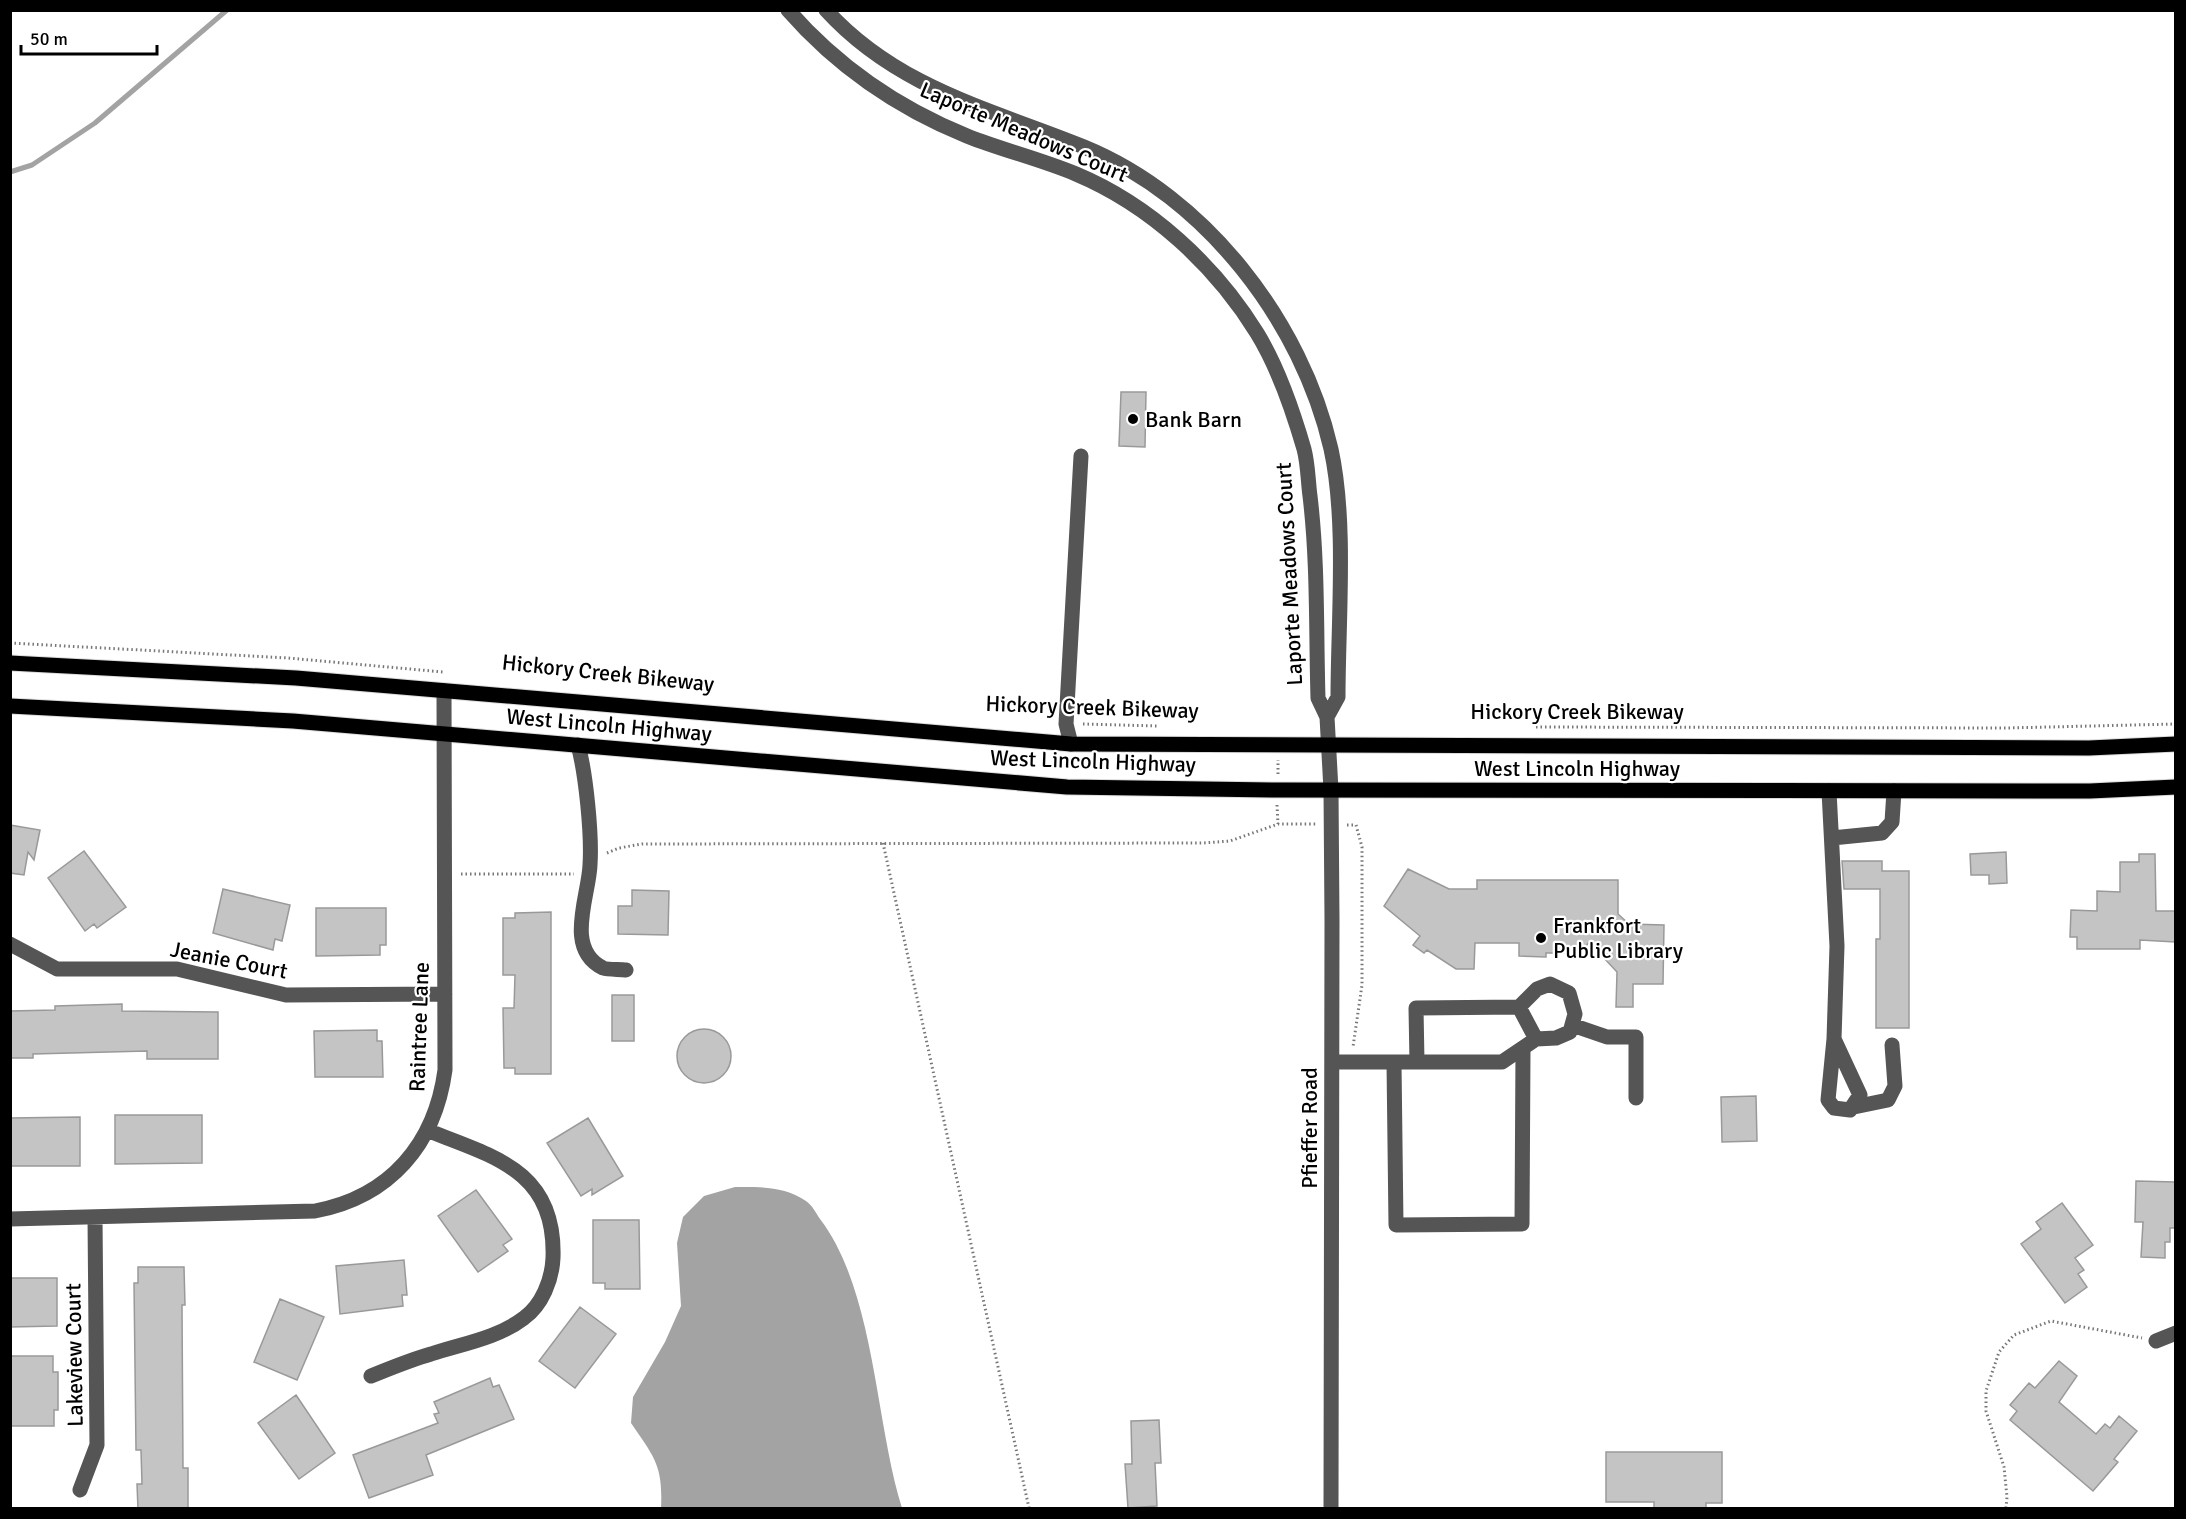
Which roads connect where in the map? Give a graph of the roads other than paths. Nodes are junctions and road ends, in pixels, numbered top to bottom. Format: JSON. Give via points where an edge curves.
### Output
{"nodes":[{"id":1,"x":788,"y":10,"type":"edge"},
{"id":2,"x":826,"y":10,"type":"edge"},
{"id":3,"x":1082,"y":456,"type":"dead end"},
{"id":4,"x":10,"y":663,"type":"edge"},
{"id":5,"x":444,"y":691,"type":"junction"},
{"id":6,"x":10,"y":706,"type":"edge"},
{"id":7,"x":1327,"y":717,"type":"junction"},
{"id":8,"x":444,"y":734,"type":"junction"},
{"id":9,"x":1071,"y":744,"type":"junction"},
{"id":10,"x":2175,"y":744,"type":"edge"},
{"id":11,"x":578,"y":745,"type":"junction"},
{"id":12,"x":1330,"y":747,"type":"junction"},
{"id":13,"x":2175,"y":787,"type":"edge"},
{"id":14,"x":1331,"y":790,"type":"junction"},
{"id":15,"x":1829,"y":790,"type":"junction"},
{"id":16,"x":1894,"y":790,"type":"junction"},
{"id":17,"x":1832,"y":838,"type":"junction"},
{"id":18,"x":10,"y":944,"type":"edge"},
{"id":19,"x":626,"y":970,"type":"dead end"},
{"id":20,"x":445,"y":994,"type":"junction"},
{"id":21,"x":1519,"y":1007,"type":"junction"},
{"id":22,"x":1572,"y":1025,"type":"junction"},
{"id":23,"x":1536,"y":1039,"type":"junction"},
{"id":24,"x":1834,"y":1039,"type":"junction"},
{"id":25,"x":1892,"y":1045,"type":"dead end"},
{"id":26,"x":1522,"y":1049,"type":"junction"},
{"id":27,"x":1332,"y":1062,"type":"junction"},
{"id":28,"x":1417,"y":1062,"type":"junction"},
{"id":29,"x":1394,"y":1063,"type":"junction"},
{"id":30,"x":1636,"y":1098,"type":"dead end"},
{"id":31,"x":1854,"y":1107,"type":"junction"},
{"id":32,"x":429,"y":1131,"type":"junction"},
{"id":33,"x":95,"y":1217,"type":"junction"},
{"id":34,"x":10,"y":1219,"type":"edge"},
{"id":35,"x":2175,"y":1333,"type":"edge"},
{"id":36,"x":2156,"y":1341,"type":"road end"},
{"id":37,"x":371,"y":1376,"type":"dead end"},
{"id":38,"x":80,"y":1490,"type":"dead end"},
{"id":39,"x":1331,"y":1509,"type":"edge"}],
"edges":[{"from":1,"to":7,"type":"street","name":"Laporte Meadows Court","via":[[860,79],[922,116],[1077,174],[1129,202],[1177,238],[1217,279],[1257,334],[1280,383],[1304,451],[1313,525],[1318,698]]},
{"from":2,"to":7,"type":"street","name":"Laporte Meadows Court","via":[[878,57],[915,80],[975,108],[1087,148],[1132,171],[1178,202],[1252,279],[1303,366],[1331,449],[1339,517],[1338,697]]},
{"from":3,"to":9,"type":"street","via":[[1066,724]]},
{"from":4,"to":5,"type":"main road","name":"West Lincoln Highway","via":[[296,678]]},
{"from":5,"to":8,"type":"street","name":"Raintree Lane"},
{"from":5,"to":9,"type":"main road","name":"West Lincoln Highway"},
{"from":6,"to":8,"type":"main road","name":"West Lincoln Highway","via":[[293,721]]},
{"from":7,"to":12,"type":"street","name":"Laporte Meadows Court"},
{"from":8,"to":11,"type":"main road","name":"West Lincoln Highway"},
{"from":8,"to":20,"type":"street","name":"Raintree Lane"},
{"from":9,"to":12,"type":"main road","name":"West Lincoln Highway"},
{"from":10,"to":12,"type":"main road","name":"West Lincoln Highway","via":[[2090,748]]},
{"from":11,"to":14,"type":"main road","name":"West Lincoln Highway","via":[[1067,787]]},
{"from":11,"to":19,"type":"street","via":[[583,762],[591,865],[580,928],[588,953],[603,968]]},
{"from":12,"to":14,"type":"street","name":"Pfieffer Road"},
{"from":13,"to":16,"type":"main road","name":"West Lincoln Highway","via":[[2090,791]]},
{"from":14,"to":15,"type":"main road","name":"West Lincoln Highway"},
{"from":14,"to":27,"type":"street","name":"Pfieffer Road"},
{"from":15,"to":16,"type":"main road","name":"West Lincoln Highway"},
{"from":15,"to":17,"type":"street"},
{"from":16,"to":17,"type":"street","via":[[1892,822],[1882,833]]},
{"from":17,"to":24,"type":"street","via":[[1837,946]]},
{"from":18,"to":20,"type":"street","name":"Jeanie Court","via":[[57,969],[177,969],[286,995]]},
{"from":20,"to":32,"type":"street","name":"Raintree Lane","via":[[445,1070],[439,1105]]},
{"from":21,"to":22,"type":"street","via":[[1537,989],[1550,984],[1569,993],[1575,1014]]},
{"from":21,"to":23,"type":"street"},
{"from":21,"to":28,"type":"street","via":[[1416,1008]]},
{"from":22,"to":23,"type":"street","via":[[1570,1032],[1556,1038]]},
{"from":22,"to":30,"type":"street","via":[[1607,1037],[1636,1037]]},
{"from":23,"to":26,"type":"street"},
{"from":24,"to":31,"type":"street","via":[[1860,1095]]},
{"from":24,"to":31,"type":"street","via":[[1828,1100],[1834,1108]]},
{"from":25,"to":31,"type":"street","via":[[1895,1086],[1888,1100]]},
{"from":26,"to":28,"type":"street","via":[[1502,1062]]},
{"from":26,"to":29,"type":"street","via":[[1522,1224],[1396,1225]]},
{"from":27,"to":29,"type":"street"},
{"from":27,"to":39,"type":"street","name":"Pfieffer Road"},
{"from":28,"to":29,"type":"street"},
{"from":32,"to":33,"type":"street","name":"Raintree Lane","via":[[417,1150],[384,1183],[332,1208],[296,1213]]},
{"from":32,"to":37,"type":"street","via":[[490,1155],[534,1185],[547,1213],[554,1243],[553,1272],[544,1294],[526,1317],[505,1330]]},
{"from":33,"to":34,"type":"street","name":"Raintree Lane"},
{"from":33,"to":38,"type":"street","name":"Lakeview Court","via":[[97,1444]]},
{"from":35,"to":36,"type":"street"}]}
